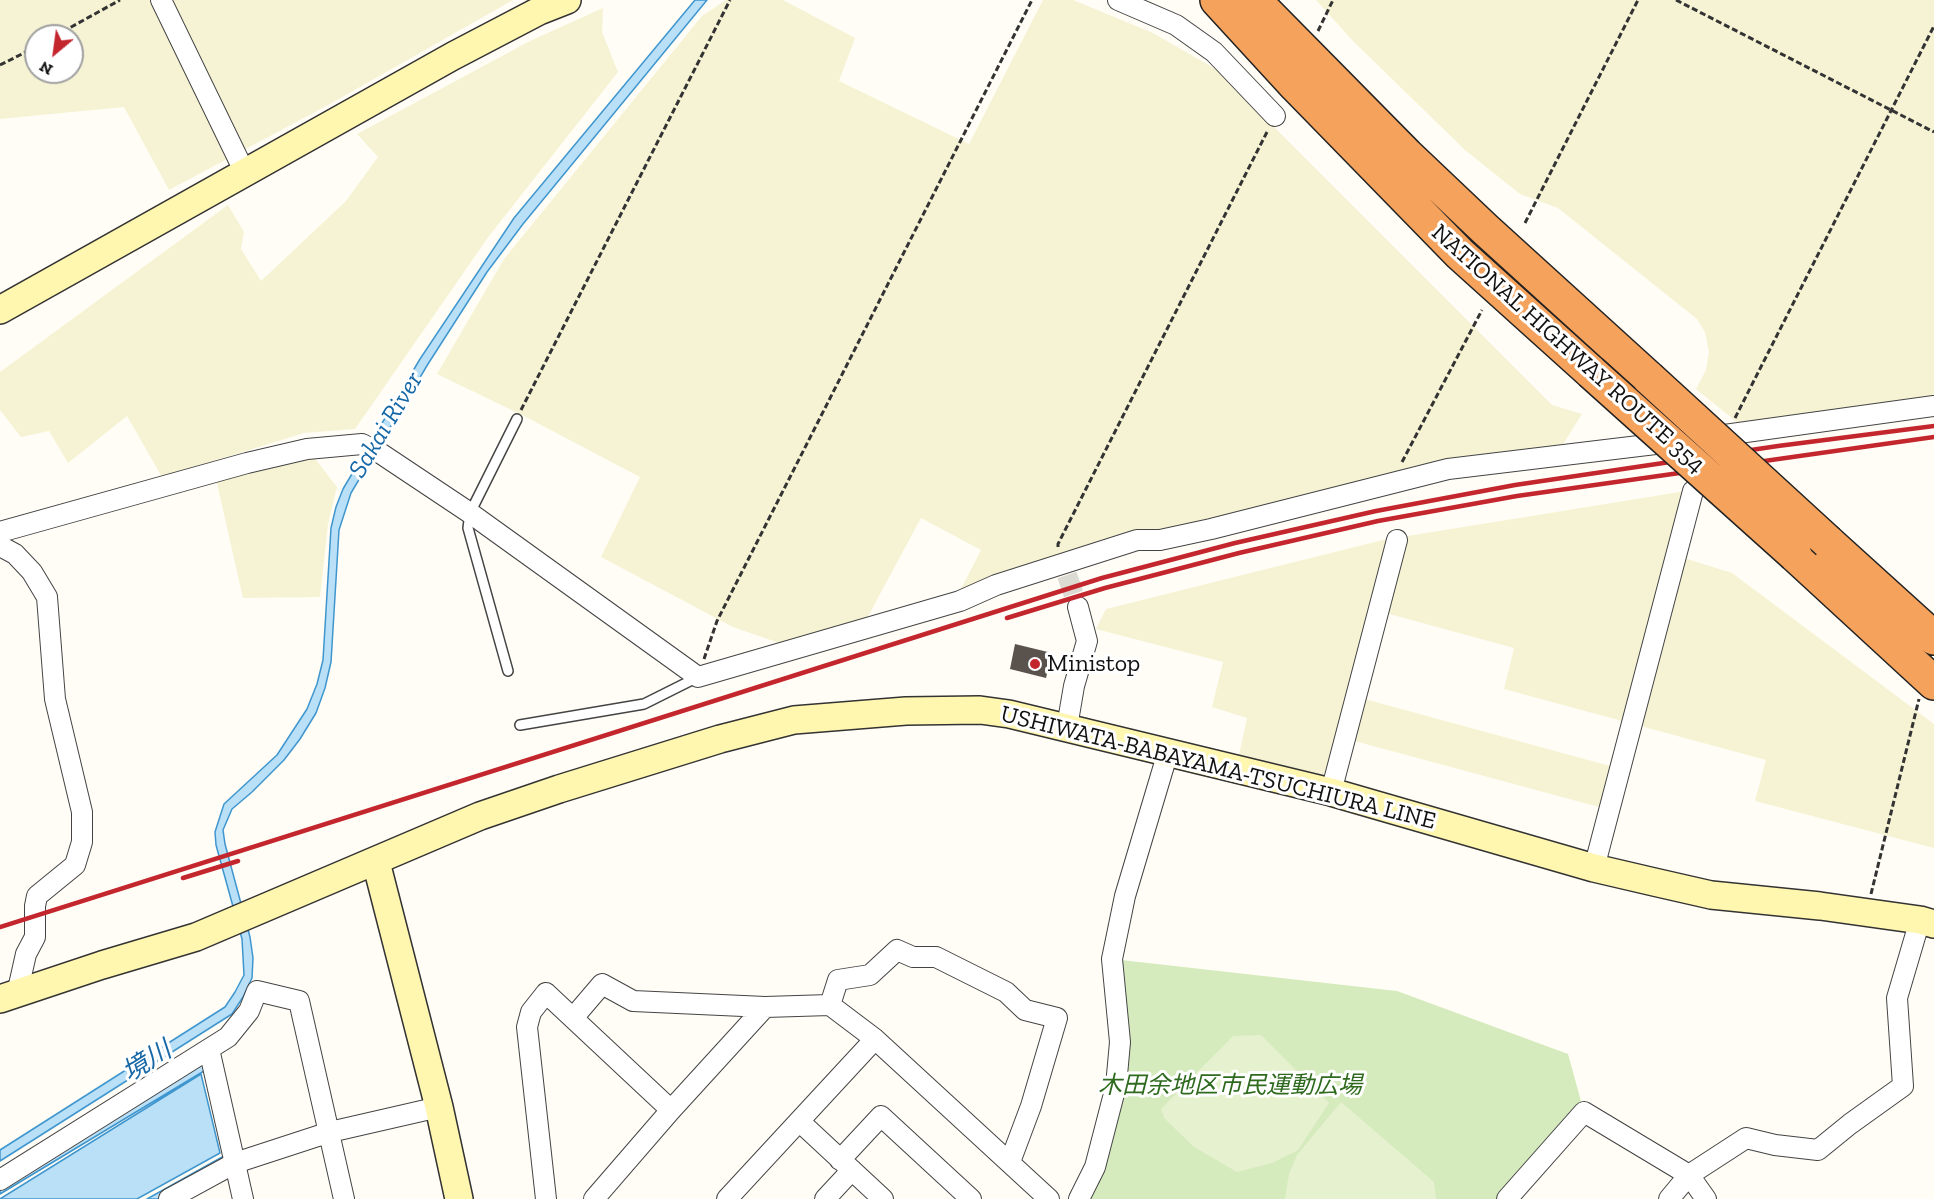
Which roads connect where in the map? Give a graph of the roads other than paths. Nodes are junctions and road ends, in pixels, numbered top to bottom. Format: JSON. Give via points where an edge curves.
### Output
{"nodes":[{"id":1,"x":161,"y":0,"type":"edge"},
{"id":2,"x":567,"y":0,"type":"edge"},
{"id":3,"x":1118,"y":0,"type":"edge"},
{"id":4,"x":1217,"y":0,"type":"edge"},
{"id":5,"x":1254,"y":0,"type":"edge"},
{"id":6,"x":1275,"y":116,"type":"road end"},
{"id":7,"x":245,"y":173,"type":"junction"},
{"id":8,"x":0,"y":310,"type":"edge"},
{"id":9,"x":1934,"y":406,"type":"edge"},
{"id":10,"x":517,"y":419,"type":"road end"},
{"id":11,"x":1693,"y":491,"type":"dead end"},
{"id":12,"x":470,"y":513,"type":"junction"},
{"id":13,"x":0,"y":532,"type":"edge"},
{"id":14,"x":1397,"y":540,"type":"dead end"},
{"id":15,"x":0,"y":546,"type":"edge"},
{"id":16,"x":1078,"y":607,"type":"tunnel mouth"},
{"id":17,"x":1934,"y":638,"type":"edge"},
{"id":18,"x":508,"y":671,"type":"dead end"},
{"id":19,"x":698,"y":677,"type":"junction"},
{"id":20,"x":1927,"y":689,"type":"edge"},
{"id":21,"x":520,"y":725,"type":"dead end"},
{"id":22,"x":1067,"y":727,"type":"junction"},
{"id":23,"x":1168,"y":752,"type":"junction"},
{"id":24,"x":1331,"y":792,"type":"junction"},
{"id":25,"x":376,"y":862,"type":"junction"},
{"id":26,"x":1594,"y":868,"type":"junction"},
{"id":27,"x":1927,"y":922,"type":"edge"},
{"id":28,"x":9,"y":997,"type":"edge"},
{"id":29,"x":830,"y":1005,"type":"junction"},
{"id":30,"x":765,"y":1007,"type":"junction"},
{"id":31,"x":573,"y":1018,"type":"junction"},
{"id":32,"x":874,"y":1039,"type":"junction"},
{"id":33,"x":209,"y":1049,"type":"junction"},
{"id":34,"x":439,"y":1107,"type":"junction"},
{"id":35,"x":671,"y":1110,"type":"junction"},
{"id":36,"x":799,"y":1122,"type":"junction"},
{"id":37,"x":330,"y":1132,"type":"junction"},
{"id":38,"x":1010,"y":1162,"type":"junction"},
{"id":39,"x":235,"y":1163,"type":"junction"},
{"id":40,"x":846,"y":1165,"type":"junction"},
{"id":41,"x":1689,"y":1175,"type":"junction"},
{"id":42,"x":0,"y":1180,"type":"edge"},
{"id":43,"x":169,"y":1199,"type":"edge"},
{"id":44,"x":243,"y":1199,"type":"edge"},
{"id":45,"x":344,"y":1199,"type":"edge"},
{"id":46,"x":459,"y":1199,"type":"edge"},
{"id":47,"x":546,"y":1199,"type":"edge"},
{"id":48,"x":594,"y":1199,"type":"edge"},
{"id":49,"x":727,"y":1199,"type":"edge"},
{"id":50,"x":825,"y":1199,"type":"edge"},
{"id":51,"x":883,"y":1199,"type":"edge"},
{"id":52,"x":971,"y":1199,"type":"edge"},
{"id":53,"x":1049,"y":1199,"type":"edge"},
{"id":54,"x":1079,"y":1199,"type":"edge"},
{"id":55,"x":1507,"y":1199,"type":"edge"},
{"id":56,"x":1669,"y":1199,"type":"edge"},
{"id":57,"x":1706,"y":1199,"type":"edge"}],
"edges":[{"from":1,"to":7,"type":"street"},
{"from":2,"to":7,"type":"main road","via":[[453,56]]},
{"from":3,"to":6,"type":"street","via":[[1176,25],[1214,52]]},
{"from":4,"to":20,"type":"highway","name":"NATIONAL HIGHWAY ROUTE 354","bridge":true,"via":[[1460,254],[1795,555]]},
{"from":5,"to":17,"type":"highway","name":"NATIONAL HIGHWAY ROUTE 354","bridge":true,"via":[[1485,229]]},
{"from":7,"to":8,"type":"main road"},
{"from":9,"to":19,"type":"street","via":[[1448,469],[1211,529],[1160,540],[1137,540],[1064,569],[996,585],[960,602]]},
{"from":10,"to":12,"type":"lane"},
{"from":11,"to":26,"type":"street"},
{"from":12,"to":13,"type":"street","via":[[362,444],[307,449],[247,463]]},
{"from":12,"to":18,"type":"lane","via":[[468,528]]},
{"from":12,"to":19,"type":"street"},
{"from":14,"to":24,"type":"street"},
{"from":15,"to":28,"type":"street","via":[[15,554],[32,572],[47,597],[55,699],[82,812],[82,842],[75,865],[38,896],[35,937]]},
{"from":16,"to":22,"type":"street","via":[[1087,641]]},
{"from":19,"to":21,"type":"lane","via":[[644,704]]},
{"from":22,"to":23,"type":"main road","name":"USHIWATA-BABAYAMA-TSUCHIURA LINE"},
{"from":22,"to":25,"type":"main road","name":"USHIWATA-BABAYAMA-TSUCHIURA LINE","via":[[980,710],[794,720],[720,738],[559,789],[480,816]]},
{"from":23,"to":24,"type":"main road","name":"USHIWATA-BABAYAMA-TSUCHIURA LINE"},
{"from":23,"to":54,"type":"street","via":[[1125,896],[1112,959],[1120,1042],[1116,1086],[1095,1167]]},
{"from":24,"to":26,"type":"main road","name":"USHIWATA-BABAYAMA-TSUCHIURA LINE"},
{"from":25,"to":28,"type":"main road","name":"USHIWATA-BABAYAMA-TSUCHIURA LINE","via":[[195,937]]},
{"from":25,"to":34,"type":"main road"},
{"from":26,"to":27,"type":"main road","name":"USHIWATA-BABAYAMA-TSUCHIURA LINE","via":[[1711,895]]},
{"from":27,"to":41,"type":"street","via":[[1897,998],[1903,1086],[1818,1150],[1746,1138]]},
{"from":29,"to":30,"type":"street"},
{"from":29,"to":32,"type":"street"},
{"from":29,"to":38,"type":"street","via":[[838,980],[870,975],[897,950],[913,957],[936,957],[1006,992],[1025,1010],[1057,1018]]},
{"from":30,"to":31,"type":"street","via":[[633,1001],[602,984]]},
{"from":30,"to":35,"type":"street"},
{"from":31,"to":35,"type":"street"},
{"from":31,"to":47,"type":"street","via":[[546,993],[531,1012],[527,1027]]},
{"from":32,"to":36,"type":"street"},
{"from":32,"to":38,"type":"street"},
{"from":33,"to":37,"type":"street","via":[[239,1025],[257,991],[299,1001]]},
{"from":33,"to":39,"type":"street"},
{"from":33,"to":42,"type":"street"},
{"from":34,"to":37,"type":"street"},
{"from":34,"to":46,"type":"main road"},
{"from":35,"to":48,"type":"street"},
{"from":36,"to":40,"type":"street"},
{"from":36,"to":49,"type":"street"},
{"from":37,"to":39,"type":"street"},
{"from":37,"to":45,"type":"street"},
{"from":38,"to":53,"type":"street"},
{"from":39,"to":43,"type":"street"},
{"from":39,"to":44,"type":"street"},
{"from":40,"to":50,"type":"street"},
{"from":40,"to":51,"type":"street"},
{"from":40,"to":52,"type":"street","via":[[881,1116]]},
{"from":41,"to":55,"type":"street","via":[[1584,1112]]},
{"from":41,"to":56,"type":"street"},
{"from":41,"to":57,"type":"street"}]}
